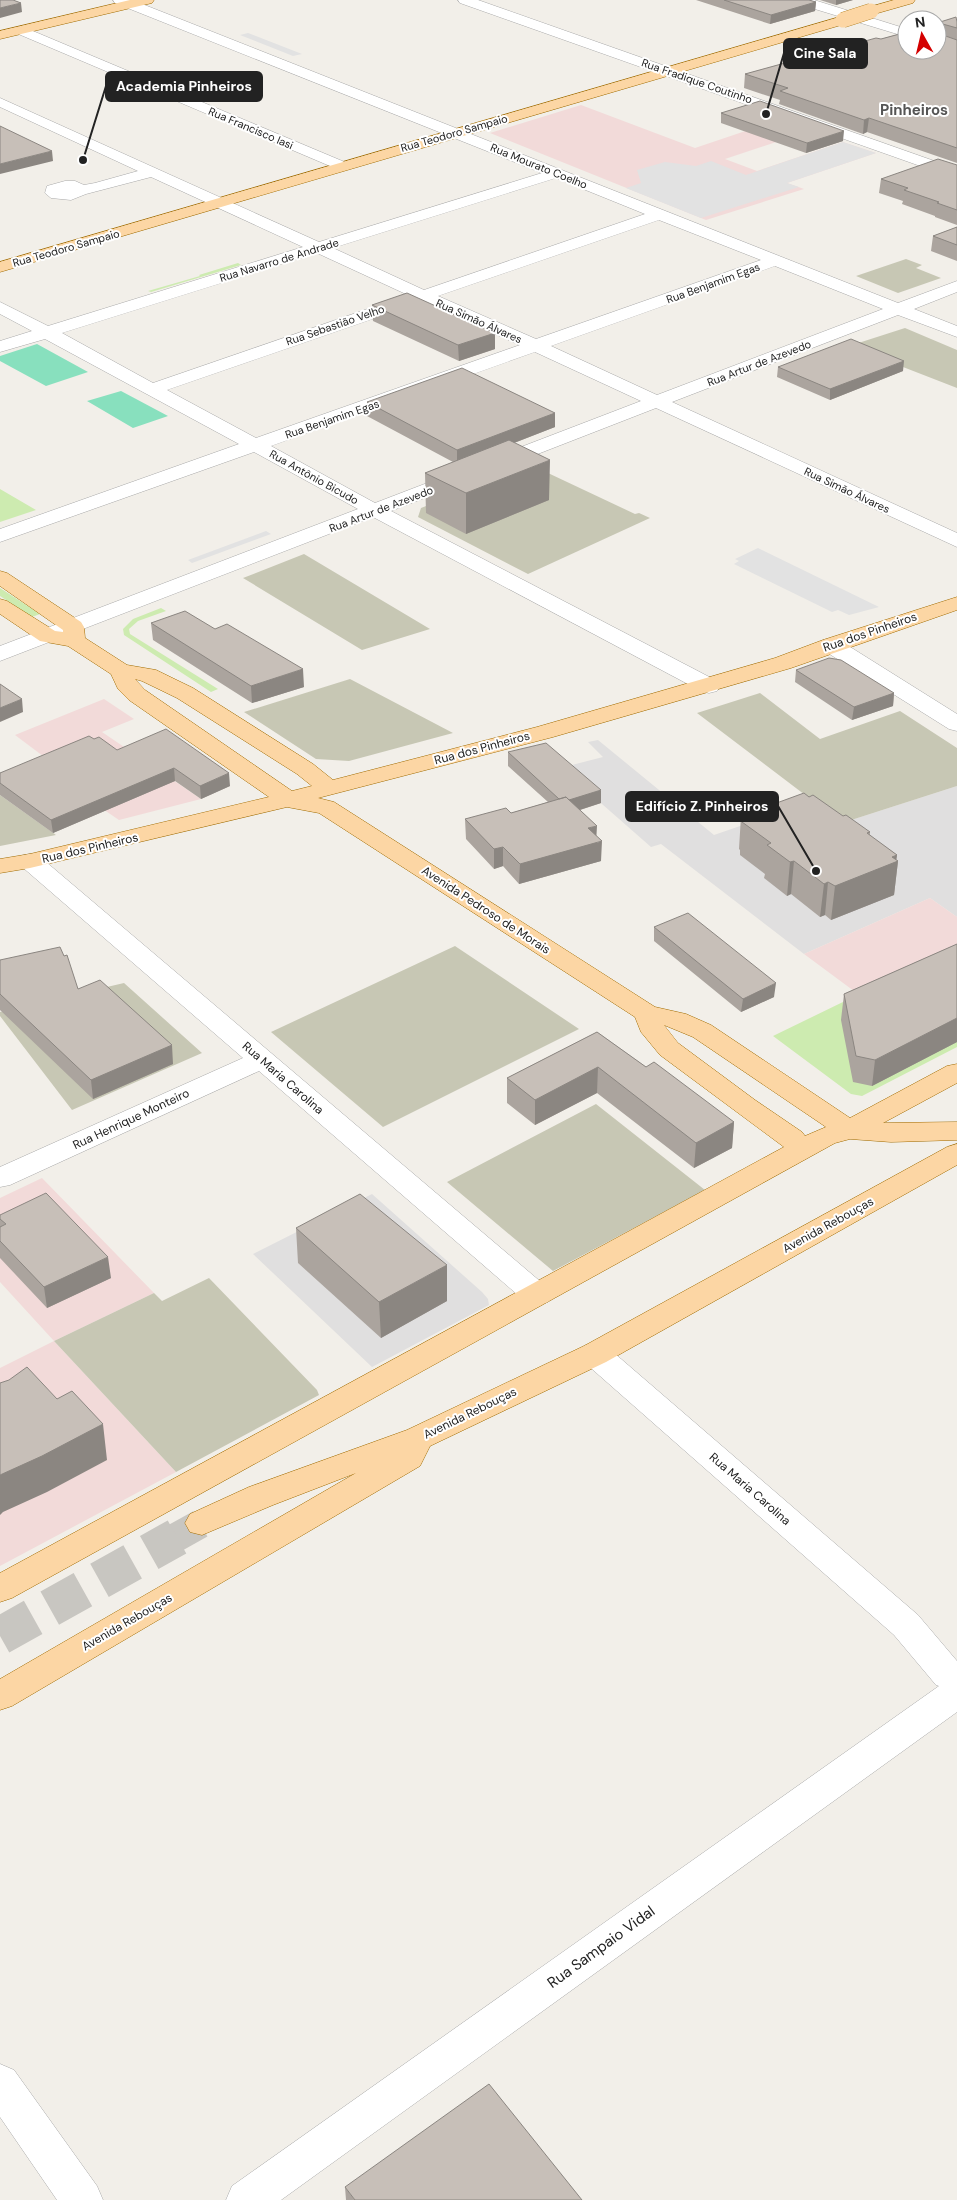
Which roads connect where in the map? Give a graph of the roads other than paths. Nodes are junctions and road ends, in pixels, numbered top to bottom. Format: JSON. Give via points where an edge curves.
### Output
{"nodes":[{"id":1,"x":147,"y":0,"type":"edge"},
{"id":2,"x":465,"y":0,"type":"edge"},
{"id":3,"x":800,"y":0,"type":"edge"},
{"id":4,"x":908,"y":0,"type":"edge"},
{"id":5,"x":125,"y":2,"type":"edge"},
{"id":6,"x":897,"y":29,"type":"edge"},
{"id":7,"x":21,"y":30,"type":"junction"},
{"id":8,"x":0,"y":35,"type":"edge"},
{"id":9,"x":668,"y":70,"type":"junction"},
{"id":10,"x":0,"y":102,"type":"edge"},
{"id":11,"x":456,"y":133,"type":"junction"},
{"id":12,"x":342,"y":166,"type":"junction"},
{"id":13,"x":152,"y":172,"type":"junction"},
{"id":14,"x":557,"y":173,"type":"junction"},
{"id":15,"x":957,"y":174,"type":"edge"},
{"id":16,"x":81,"y":190,"type":"dead end"},
{"id":17,"x":218,"y":203,"type":"junction"},
{"id":18,"x":660,"y":214,"type":"junction"},
{"id":19,"x":317,"y":248,"type":"junction"},
{"id":20,"x":776,"y":260,"type":"junction"},
{"id":21,"x":0,"y":267,"type":"edge"},
{"id":22,"x":957,"y":286,"type":"edge"},
{"id":23,"x":421,"y":295,"type":"junction"},
{"id":24,"x":0,"y":307,"type":"edge"},
{"id":25,"x":899,"y":308,"type":"junction"},
{"id":26,"x":47,"y":332,"type":"junction"},
{"id":27,"x":957,"y":332,"type":"edge"},
{"id":28,"x":537,"y":346,"type":"junction"},
{"id":29,"x":0,"y":347,"type":"edge"},
{"id":30,"x":152,"y":389,"type":"junction"},
{"id":31,"x":657,"y":402,"type":"junction"},
{"id":32,"x":257,"y":445,"type":"junction"},
{"id":33,"x":376,"y":511,"type":"junction"},
{"id":34,"x":0,"y":536,"type":"edge"},
{"id":35,"x":957,"y":541,"type":"edge"},
{"id":36,"x":0,"y":578,"type":"edge"},
{"id":37,"x":957,"y":603,"type":"edge"},
{"id":38,"x":0,"y":605,"type":"edge"},
{"id":39,"x":74,"y":634,"type":"junction"},
{"id":40,"x":48,"y":636,"type":"junction"},
{"id":41,"x":831,"y":645,"type":"junction"},
{"id":42,"x":0,"y":654,"type":"edge"},
{"id":43,"x":120,"y":670,"type":"junction"},
{"id":44,"x":709,"y":686,"type":"junction"},
{"id":45,"x":957,"y":724,"type":"edge"},
{"id":46,"x":328,"y":798,"type":"junction"},
{"id":47,"x":289,"y":800,"type":"junction"},
{"id":48,"x":30,"y":862,"type":"junction"},
{"id":49,"x":0,"y":866,"type":"edge"},
{"id":50,"x":646,"y":1013,"type":"junction"},
{"id":51,"x":261,"y":1060,"type":"junction"},
{"id":52,"x":957,"y":1072,"type":"edge"},
{"id":53,"x":848,"y":1130,"type":"junction"},
{"id":54,"x":957,"y":1131,"type":"edge"},
{"id":55,"x":801,"y":1150,"type":"junction"},
{"id":56,"x":957,"y":1153,"type":"edge"},
{"id":57,"x":0,"y":1178,"type":"edge"},
{"id":58,"x":696,"y":1219,"type":"dead end"},
{"id":59,"x":537,"y":1295,"type":"junction"},
{"id":60,"x":595,"y":1354,"type":"junction"},
{"id":61,"x":418,"y":1438,"type":"junction"},
{"id":62,"x":202,"y":1523,"type":"tunnel mouth"},
{"id":63,"x":0,"y":1589,"type":"edge"},
{"id":64,"x":955,"y":1677,"type":"edge"},
{"id":65,"x":0,"y":1696,"type":"edge"},
{"id":66,"x":0,"y":2083,"type":"edge"},
{"id":67,"x":82,"y":2200,"type":"edge"},
{"id":68,"x":247,"y":2200,"type":"edge"}],
"edges":[{"from":1,"to":5,"type":"main road"},
{"from":2,"to":9,"type":"street","name":"Rua Fradique Coutinho"},
{"from":3,"to":6,"type":"street"},
{"from":4,"to":9,"type":"main road","name":"Rua Teodoro Sampaio","bridge":true},
{"from":5,"to":7,"type":"main road"},
{"from":5,"to":11,"type":"street","name":"Rua Mourato Coelho"},
{"from":7,"to":8,"type":"main road"},
{"from":7,"to":12,"type":"street","name":"Rua Francisco Iasi"},
{"from":9,"to":11,"type":"main road","name":"Rua Teodoro Sampaio"},
{"from":9,"to":15,"type":"street","name":"Rua Fradique Coutinho"},
{"from":10,"to":13,"type":"street","name":"Rua Simão Álvares"},
{"from":11,"to":12,"type":"main road","name":"Rua Teodoro Sampaio"},
{"from":11,"to":14,"type":"street","name":"Rua Mourato Coelho"},
{"from":12,"to":17,"type":"main road","name":"Rua Teodoro Sampaio"},
{"from":13,"to":16,"type":"street"},
{"from":13,"to":17,"type":"street","name":"Rua Simão Álvares"},
{"from":14,"to":18,"type":"street","name":"Rua Mourato Coelho"},
{"from":14,"to":19,"type":"street","name":"Rua Navarro de Andrade"},
{"from":17,"to":19,"type":"street","name":"Rua Simão Álvares"},
{"from":17,"to":21,"type":"main road","name":"Rua Teodoro Sampaio"},
{"from":18,"to":20,"type":"street","name":"Rua Mourato Coelho"},
{"from":18,"to":23,"type":"street","name":"Rua Sebastião Velho"},
{"from":19,"to":23,"type":"street","name":"Rua Simão Álvares"},
{"from":19,"to":26,"type":"street","name":"Rua Navarro de Andrade"},
{"from":20,"to":25,"type":"street","name":"Rua Mourato Coelho"},
{"from":20,"to":28,"type":"street","name":"Rua Benjamim Egas"},
{"from":22,"to":25,"type":"street","name":"Rua Artur de Azevedo"},
{"from":23,"to":28,"type":"street","name":"Rua Simão Álvares"},
{"from":23,"to":30,"type":"street","name":"Rua Sebastião Velho"},
{"from":24,"to":26,"type":"street","name":"Rua Antônio Bicudo"},
{"from":25,"to":27,"type":"street","name":"Rua Mourato Coelho"},
{"from":25,"to":31,"type":"street","name":"Rua Artur de Azevedo"},
{"from":26,"to":29,"type":"street","name":"Rua Navarro de Andrade"},
{"from":26,"to":30,"type":"street","name":"Rua Antônio Bicudo"},
{"from":28,"to":31,"type":"street","name":"Rua Simão Álvares"},
{"from":28,"to":32,"type":"street","name":"Rua Benjamim Egas"},
{"from":30,"to":32,"type":"street","name":"Rua Antônio Bicudo"},
{"from":31,"to":33,"type":"street","name":"Rua Artur de Azevedo"},
{"from":31,"to":35,"type":"street","name":"Rua Simão Álvares"},
{"from":32,"to":33,"type":"street","name":"Rua Antônio Bicudo"},
{"from":32,"to":34,"type":"street","name":"Rua Benjamim Egas"},
{"from":33,"to":39,"type":"street","name":"Rua Artur de Azevedo"},
{"from":33,"to":44,"type":"street","name":"Rua Antônio Bicudo"},
{"from":36,"to":39,"type":"main road","name":"Avenida Pedroso de Morais"},
{"from":37,"to":41,"type":"main road","name":"Rua dos Pinheiros"},
{"from":38,"to":40,"type":"main road","name":"Avenida Pedroso de Morais"},
{"from":39,"to":40,"type":"main road","name":"Avenida Pedroso de Morais"},
{"from":39,"to":43,"type":"main road","name":"Avenida Pedroso de Morais"},
{"from":40,"to":42,"type":"street"},
{"from":41,"to":44,"type":"main road","name":"Rua dos Pinheiros"},
{"from":41,"to":45,"type":"street"},
{"from":43,"to":46,"type":"main road","name":"Avenida Pedroso de Morais","via":[[148,675],[185,694],[306,769]]},
{"from":43,"to":47,"type":"main road","name":"Avenida Pedroso de Morais","via":[[126,684],[137,695]]},
{"from":44,"to":46,"type":"main road","name":"Rua dos Pinheiros"},
{"from":46,"to":47,"type":"main road","name":"Avenida Pedroso de Morais"},
{"from":46,"to":50,"type":"main road","name":"Avenida Pedroso de Morais"},
{"from":47,"to":48,"type":"main road","name":"Rua dos Pinheiros"},
{"from":48,"to":49,"type":"main road","name":"Rua dos Pinheiros"},
{"from":48,"to":51,"type":"street","name":"Rua Maria Carolina"},
{"from":50,"to":53,"type":"main road","name":"Avenida Pedroso de Morais","via":[[677,1020],[702,1031]]},
{"from":50,"to":55,"type":"main road","via":[[654,1032],[669,1049],[792,1138]]},
{"from":51,"to":57,"type":"street","name":"Rua Henrique Monteiro"},
{"from":51,"to":59,"type":"street","name":"Rua Maria Carolina"},
{"from":52,"to":53,"type":"main road"},
{"from":53,"to":54,"type":"main road","via":[[891,1133]]},
{"from":53,"to":55,"type":"main road","via":[[824,1137]]},
{"from":53,"to":58,"type":"main road","via":[[837,1144]]},
{"from":55,"to":59,"type":"main road"},
{"from":56,"to":60,"type":"main road","name":"Avenida Rebouças"},
{"from":59,"to":63,"type":"main road"},
{"from":60,"to":61,"type":"main road","name":"Avenida Rebouças"},
{"from":60,"to":64,"type":"street","name":"Rua Maria Carolina","via":[[906,1625]]},
{"from":61,"to":62,"type":"main road","via":[[261,1496]]},
{"from":61,"to":65,"type":"main road","name":"Avenida Rebouças","via":[[409,1458]]},
{"from":64,"to":68,"type":"street","name":"Rua Sampaio Vidal"},
{"from":66,"to":67,"type":"street"}]}
